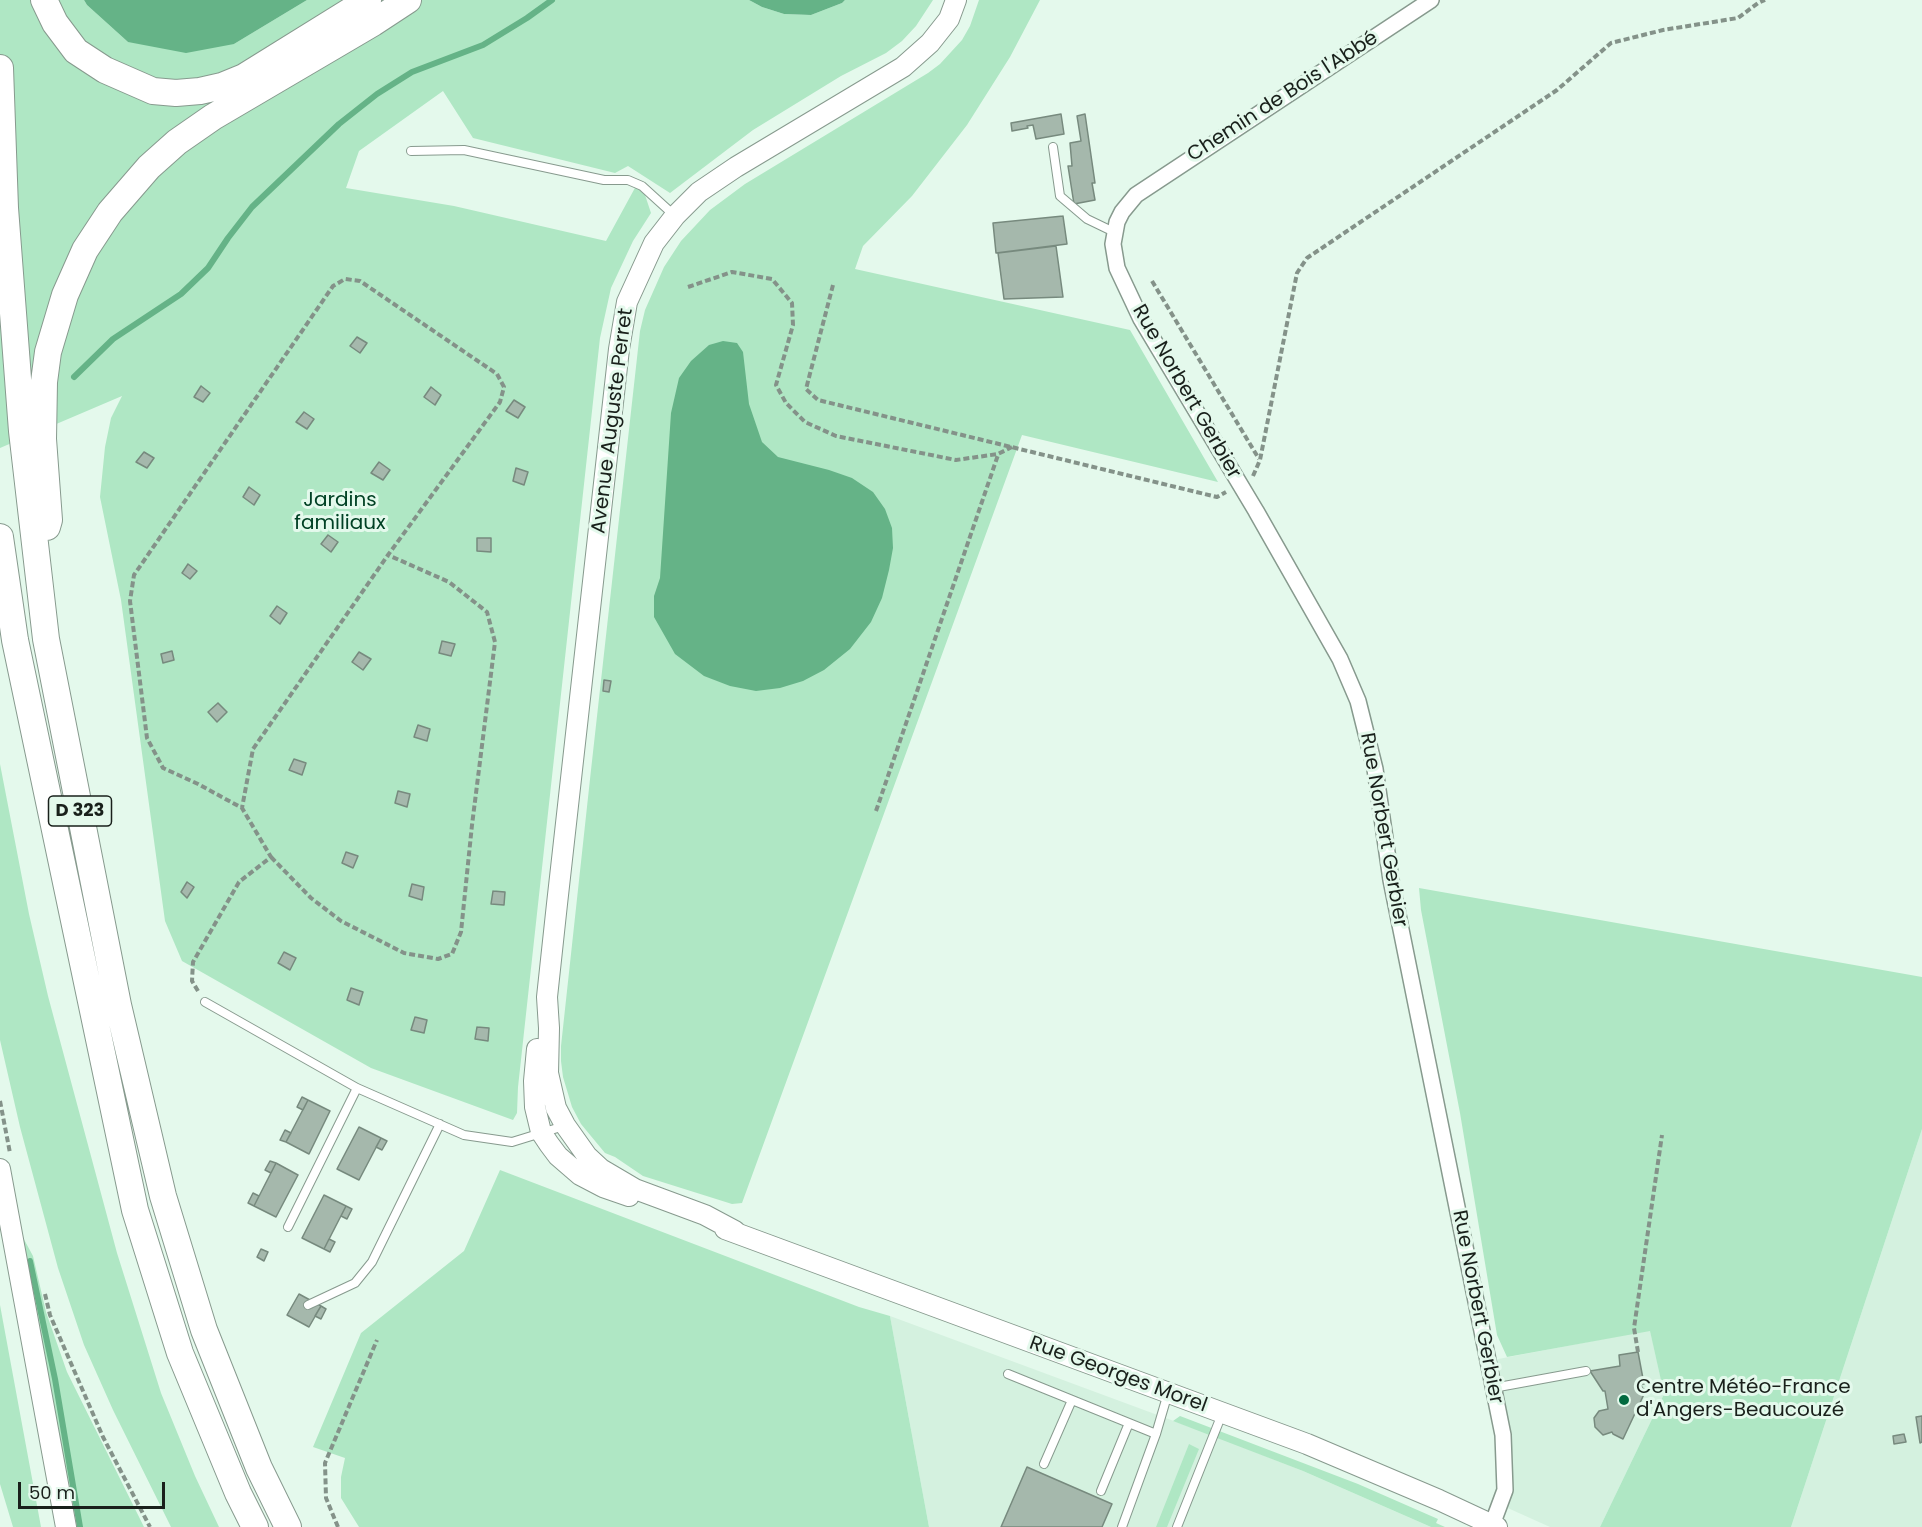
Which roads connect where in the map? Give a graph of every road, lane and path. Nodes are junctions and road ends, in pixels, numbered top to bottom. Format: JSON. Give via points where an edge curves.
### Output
{"nodes":[{"id":1,"x":44,"y":0,"type":"edge"},
{"id":2,"x":368,"y":0,"type":"edge"},
{"id":3,"x":408,"y":0,"type":"edge"},
{"id":4,"x":956,"y":0,"type":"edge"},
{"id":5,"x":1431,"y":0,"type":"edge"},
{"id":6,"x":1765,"y":0,"type":"edge"},
{"id":7,"x":0,"y":68,"type":"edge"},
{"id":8,"x":1053,"y":147,"type":"dead end"},
{"id":9,"x":411,"y":151,"type":"dead end"},
{"id":10,"x":1136,"y":195,"type":"joint"},
{"id":11,"x":675,"y":216,"type":"junction"},
{"id":12,"x":1114,"y":232,"type":"junction"},
{"id":13,"x":1152,"y":281,"type":"dead end"},
{"id":14,"x":833,"y":285,"type":"dead end"},
{"id":15,"x":688,"y":287,"type":"dead end"},
{"id":16,"x":1012,"y":447,"type":"junction"},
{"id":17,"x":998,"y":454,"type":"junction"},
{"id":18,"x":1260,"y":460,"type":"junction"},
{"id":19,"x":1240,"y":484,"type":"junction"},
{"id":20,"x":0,"y":537,"type":"edge"},
{"id":21,"x":388,"y":555,"type":"junction"},
{"id":22,"x":38,"y":574,"type":"junction"},
{"id":23,"x":242,"y":808,"type":"junction"},
{"id":24,"x":876,"y":811,"type":"dead end"},
{"id":25,"x":271,"y":857,"type":"junction"},
{"id":26,"x":547,"y":997,"type":"junction"},
{"id":27,"x":205,"y":1002,"type":"joint"},
{"id":28,"x":357,"y":1088,"type":"junction"},
{"id":29,"x":0,"y":1101,"type":"edge"},
{"id":30,"x":440,"y":1124,"type":"junction"},
{"id":31,"x":565,"y":1125,"type":"junction"},
{"id":32,"x":541,"y":1132,"type":"junction"},
{"id":33,"x":1662,"y":1135,"type":"dead end"},
{"id":34,"x":5,"y":1163,"type":"edge"},
{"id":35,"x":288,"y":1227,"type":"dead end"},
{"id":36,"x":735,"y":1231,"type":"junction"},
{"id":37,"x":42,"y":1285,"type":"dead end"},
{"id":38,"x":308,"y":1305,"type":"dead end"},
{"id":39,"x":377,"y":1340,"type":"dead end"},
{"id":40,"x":1638,"y":1352,"type":"dead end"},
{"id":41,"x":1586,"y":1371,"type":"dead end"},
{"id":42,"x":1008,"y":1374,"type":"dead end"},
{"id":43,"x":1493,"y":1388,"type":"junction"},
{"id":44,"x":1168,"y":1393,"type":"junction"},
{"id":45,"x":1072,"y":1400,"type":"junction"},
{"id":46,"x":1222,"y":1413,"type":"junction"},
{"id":47,"x":1129,"y":1423,"type":"junction"},
{"id":48,"x":1156,"y":1434,"type":"junction"},
{"id":49,"x":1044,"y":1464,"type":"dead end"},
{"id":50,"x":1101,"y":1491,"type":"dead end"},
{"id":51,"x":1494,"y":1526,"type":"edge"},
{"id":52,"x":66,"y":1527,"type":"edge"},
{"id":53,"x":150,"y":1527,"type":"edge"},
{"id":54,"x":255,"y":1527,"type":"edge"},
{"id":55,"x":288,"y":1527,"type":"edge"},
{"id":56,"x":338,"y":1527,"type":"edge"},
{"id":57,"x":1122,"y":1527,"type":"edge"},
{"id":58,"x":1176,"y":1527,"type":"edge"}],
"edges":[{"from":1,"to":2,"type":"highway","via":[[76,51],[105,70],[153,91],[176,93],[222,86],[243,77]]},
{"from":3,"to":22,"type":"highway","via":[[177,142],[110,212],[65,295],[48,352],[43,439],[49,520]]},
{"from":4,"to":11,"type":"street","name":"Avenue Auguste Perret","via":[[949,19],[903,67],[727,173],[699,192]]},
{"from":5,"to":10,"type":"street","name":"Chemin de Bois l'Abbé"},
{"from":6,"to":18,"type":"path","via":[[1738,18],[1611,43],[1557,90],[1307,258],[1298,273]]},
{"from":7,"to":22,"type":"highway","number":"D 323","via":[[5,208],[22,430]]},
{"from":8,"to":12,"type":"lane","via":[[1060,196],[1087,219]]},
{"from":9,"to":11,"type":"lane","via":[[464,150],[604,180],[628,180],[642,186]]},
{"from":10,"to":12,"type":"street","name":"Rue Norbert Gerbier","via":[[1122,212]]},
{"from":11,"to":26,"type":"street","name":"Avenue Auguste Perret","via":[[654,243],[634,285],[619,349]]},
{"from":12,"to":19,"type":"street","name":"Rue Norbert Gerbier","via":[[1117,268],[1141,319]]},
{"from":13,"to":18,"type":"path"},
{"from":14,"to":16,"type":"path","via":[[806,388],[818,400]]},
{"from":15,"to":17,"type":"path","via":[[732,272],[772,279],[792,303],[793,325],[776,385],[786,403],[805,422],[837,436],[956,460]]},
{"from":16,"to":17,"type":"path"},
{"from":16,"to":19,"type":"path","via":[[1217,497]]},
{"from":17,"to":24,"type":"path"},
{"from":18,"to":19,"type":"path","via":[[1255,474]]},
{"from":19,"to":43,"type":"street","name":"Rue Norbert Gerbier","via":[[1340,659],[1358,701],[1375,769],[1391,880]]},
{"from":20,"to":54,"type":"highway","number":"D 323","via":[[15,640],[135,1210],[180,1353]]},
{"from":21,"to":23,"type":"path","via":[[253,749]]},
{"from":21,"to":23,"type":"path","via":[[500,402],[504,387],[497,374],[360,281],[345,279],[333,286],[135,575],[130,601],[147,738],[162,768]]},
{"from":21,"to":25,"type":"path","via":[[449,582],[488,612],[495,642],[461,932],[452,954],[438,959],[404,953],[341,921],[311,898]]},
{"from":22,"to":55,"type":"highway","number":"D 323","via":[[46,639],[118,1005],[163,1196],[204,1330],[259,1468]]},
{"from":23,"to":25,"type":"path"},
{"from":25,"to":27,"type":"path","via":[[238,882],[193,962],[192,981]]},
{"from":26,"to":31,"type":"street","name":"Avenue Auguste Perret","via":[[548,1073],[556,1108]]},
{"from":26,"to":32,"type":"street","name":"Avenue Auguste Perret","via":[[538,1027],[534,1081]]},
{"from":27,"to":28,"type":"lane"},
{"from":28,"to":30,"type":"lane"},
{"from":28,"to":35,"type":"lane"},
{"from":29,"to":34,"type":"path"},
{"from":30,"to":32,"type":"lane","via":[[464,1135],[506,1142]]},
{"from":30,"to":38,"type":"lane","via":[[372,1262],[355,1283]]},
{"from":31,"to":32,"type":"lane"},
{"from":31,"to":36,"type":"street","name":"Rue Georges Morel","via":[[587,1156],[618,1180]]},
{"from":32,"to":36,"type":"street","name":"Rue Georges Morel","via":[[558,1156],[591,1181],[702,1223]]},
{"from":33,"to":40,"type":"path","via":[[1634,1328]]},
{"from":34,"to":52,"type":"street"},
{"from":36,"to":44,"type":"street","name":"Rue Georges Morel"},
{"from":37,"to":53,"type":"path","via":[[50,1316],[103,1437]]},
{"from":39,"to":56,"type":"path","via":[[325,1463],[326,1498]]},
{"from":41,"to":43,"type":"lane"},
{"from":42,"to":45,"type":"lane"},
{"from":43,"to":51,"type":"street","name":"Rue Norbert Gerbier","via":[[1503,1436],[1505,1490]]},
{"from":44,"to":46,"type":"street","name":"Rue Georges Morel"},
{"from":44,"to":48,"type":"lane"},
{"from":45,"to":47,"type":"lane"},
{"from":45,"to":49,"type":"lane"},
{"from":46,"to":51,"type":"street","name":"Rue Georges Morel","via":[[1318,1449]]},
{"from":46,"to":58,"type":"lane"},
{"from":47,"to":48,"type":"lane"},
{"from":47,"to":50,"type":"lane"},
{"from":48,"to":57,"type":"lane"}]}
